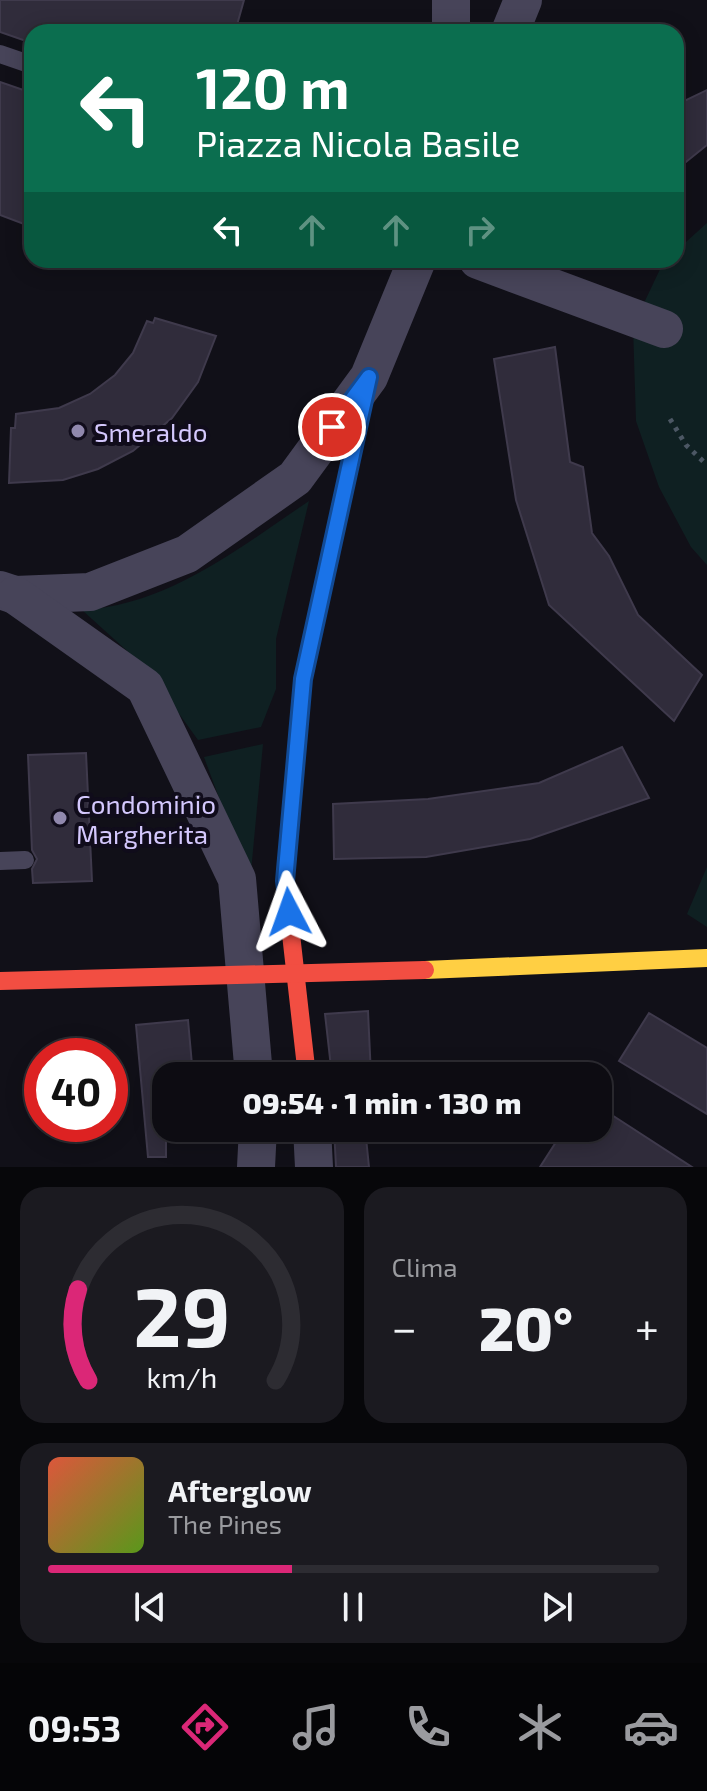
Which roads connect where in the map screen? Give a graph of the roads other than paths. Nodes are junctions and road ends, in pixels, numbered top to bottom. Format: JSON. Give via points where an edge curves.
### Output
{"nodes":[{"id":1,"x":451,"y":0,"type":"edge"},
{"id":2,"x":523,"y":0,"type":"edge"},
{"id":3,"x":451,"y":24,"type":"edge"},
{"id":4,"x":513,"y":24,"type":"edge"},
{"id":5,"x":0,"y":54,"type":"edge"},
{"id":6,"x":24,"y":62,"type":"edge"},
{"id":7,"x":414,"y":268,"type":"edge"},
{"id":8,"x":500,"y":268,"type":"edge"},
{"id":9,"x":664,"y":329,"type":"dead end"},
{"id":10,"x":369,"y":377,"type":"junction"},
{"id":11,"x":7,"y":592,"type":"edge"},
{"id":12,"x":25,"y":860,"type":"dead end"},
{"id":13,"x":0,"y":861,"type":"edge"},
{"id":14,"x":707,"y":958,"type":"edge"},
{"id":15,"x":245,"y":974,"type":"junction"},
{"id":16,"x":296,"y":975,"type":"junction"},
{"id":17,"x":0,"y":981,"type":"edge"},
{"id":18,"x":253,"y":1062,"type":"edge"},
{"id":19,"x":305,"y":1062,"type":"edge"},
{"id":20,"x":257,"y":1142,"type":"edge"},
{"id":21,"x":313,"y":1142,"type":"edge"},
{"id":22,"x":256,"y":1167,"type":"edge"},
{"id":23,"x":314,"y":1167,"type":"edge"}],
"edges":[{"from":1,"to":3,"type":"street"},
{"from":2,"to":4,"type":"street"},
{"from":5,"to":6,"type":"lane"},
{"from":7,"to":10,"type":"street"},
{"from":8,"to":9,"type":"street"},
{"from":10,"to":11,"type":"street","via":[[295,478],[187,554],[90,592]]},
{"from":10,"to":16,"type":"street","via":[[303,679],[285,881]]},
{"from":11,"to":15,"type":"street","via":[[145,687],[237,879]]},
{"from":12,"to":13,"type":"lane"},
{"from":14,"to":16,"type":"street"},
{"from":15,"to":16,"type":"street"},
{"from":15,"to":17,"type":"street"},
{"from":15,"to":18,"type":"street"},
{"from":16,"to":19,"type":"street"},
{"from":20,"to":22,"type":"street"},
{"from":21,"to":23,"type":"street"}]}
